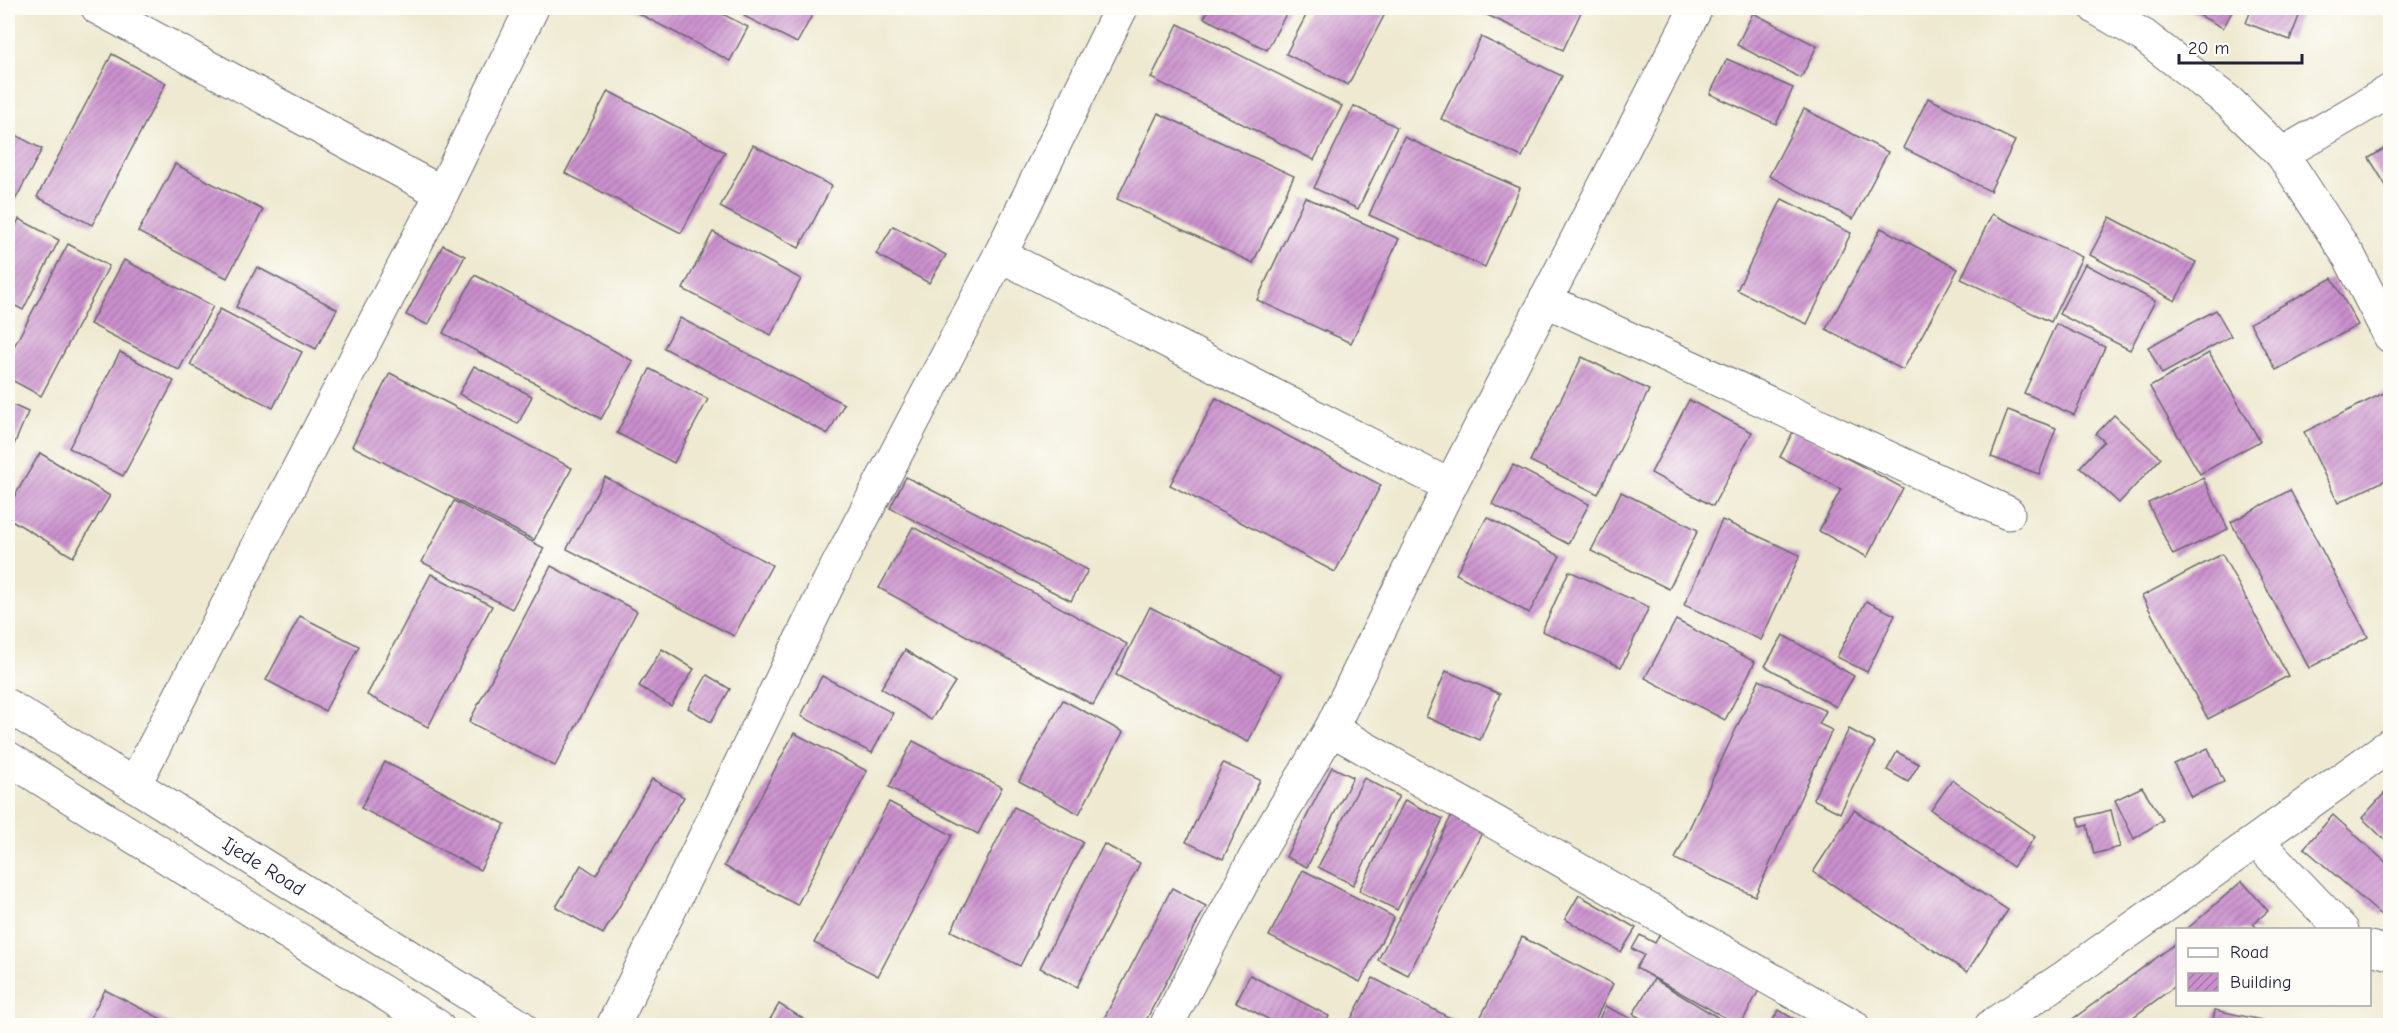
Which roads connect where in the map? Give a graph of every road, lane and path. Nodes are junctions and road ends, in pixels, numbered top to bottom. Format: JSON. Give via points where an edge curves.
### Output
{"nodes":[{"id":1,"x":98,"y":8,"type":"edge"},
{"id":2,"x":532,"y":8,"type":"edge"},
{"id":3,"x":1121,"y":8,"type":"edge"},
{"id":4,"x":1696,"y":8,"type":"edge"},
{"id":5,"x":2096,"y":8,"type":"edge"},
{"id":6,"x":2391,"y":91,"type":"edge"},
{"id":7,"x":2282,"y":154,"type":"junction"},
{"id":8,"x":442,"y":193,"type":"junction"},
{"id":9,"x":1000,"y":255,"type":"junction"},
{"id":10,"x":1545,"y":300,"type":"junction"},
{"id":11,"x":2391,"y":336,"type":"edge"},
{"id":12,"x":1450,"y":486,"type":"junction"},
{"id":13,"x":2008,"y":513,"type":"dead end"},
{"id":14,"x":8,"y":706,"type":"edge"},
{"id":15,"x":1331,"y":729,"type":"junction"},
{"id":16,"x":2391,"y":745,"type":"edge"},
{"id":17,"x":8,"y":758,"type":"edge"},
{"id":18,"x":134,"y":785,"type":"junction"},
{"id":19,"x":2257,"y":841,"type":"junction"},
{"id":20,"x":2340,"y":928,"type":"edge"},
{"id":21,"x":2371,"y":948,"type":"edge"},
{"id":22,"x":2391,"y":953,"type":"edge"},
{"id":23,"x":436,"y":1026,"type":"edge"},
{"id":24,"x":520,"y":1026,"type":"edge"},
{"id":25,"x":613,"y":1026,"type":"edge"},
{"id":26,"x":1166,"y":1026,"type":"edge"},
{"id":27,"x":1853,"y":1026,"type":"edge"},
{"id":28,"x":1991,"y":1026,"type":"edge"}],
"edges":[{"from":1,"to":8,"type":"street"},
{"from":2,"to":8,"type":"street"},
{"from":3,"to":9,"type":"street"},
{"from":4,"to":10,"type":"street"},
{"from":5,"to":7,"type":"street","via":[[2144,36],[2229,102]]},
{"from":6,"to":7,"type":"street"},
{"from":7,"to":11,"type":"street","via":[[2350,258]]},
{"from":8,"to":18,"type":"street"},
{"from":9,"to":12,"type":"street"},
{"from":9,"to":25,"type":"street","via":[[829,582]]},
{"from":10,"to":12,"type":"street"},
{"from":10,"to":13,"type":"street"},
{"from":12,"to":15,"type":"street"},
{"from":14,"to":18,"type":"street","name":"Ijede Road"},
{"from":15,"to":26,"type":"street","via":[[1255,858]]},
{"from":15,"to":27,"type":"street"},
{"from":16,"to":19,"type":"street"},
{"from":17,"to":23,"type":"street"},
{"from":18,"to":24,"type":"street","name":"Ijede Road"},
{"from":19,"to":20,"type":"street"},
{"from":19,"to":28,"type":"street"},
{"from":21,"to":22,"type":"street"}]}
